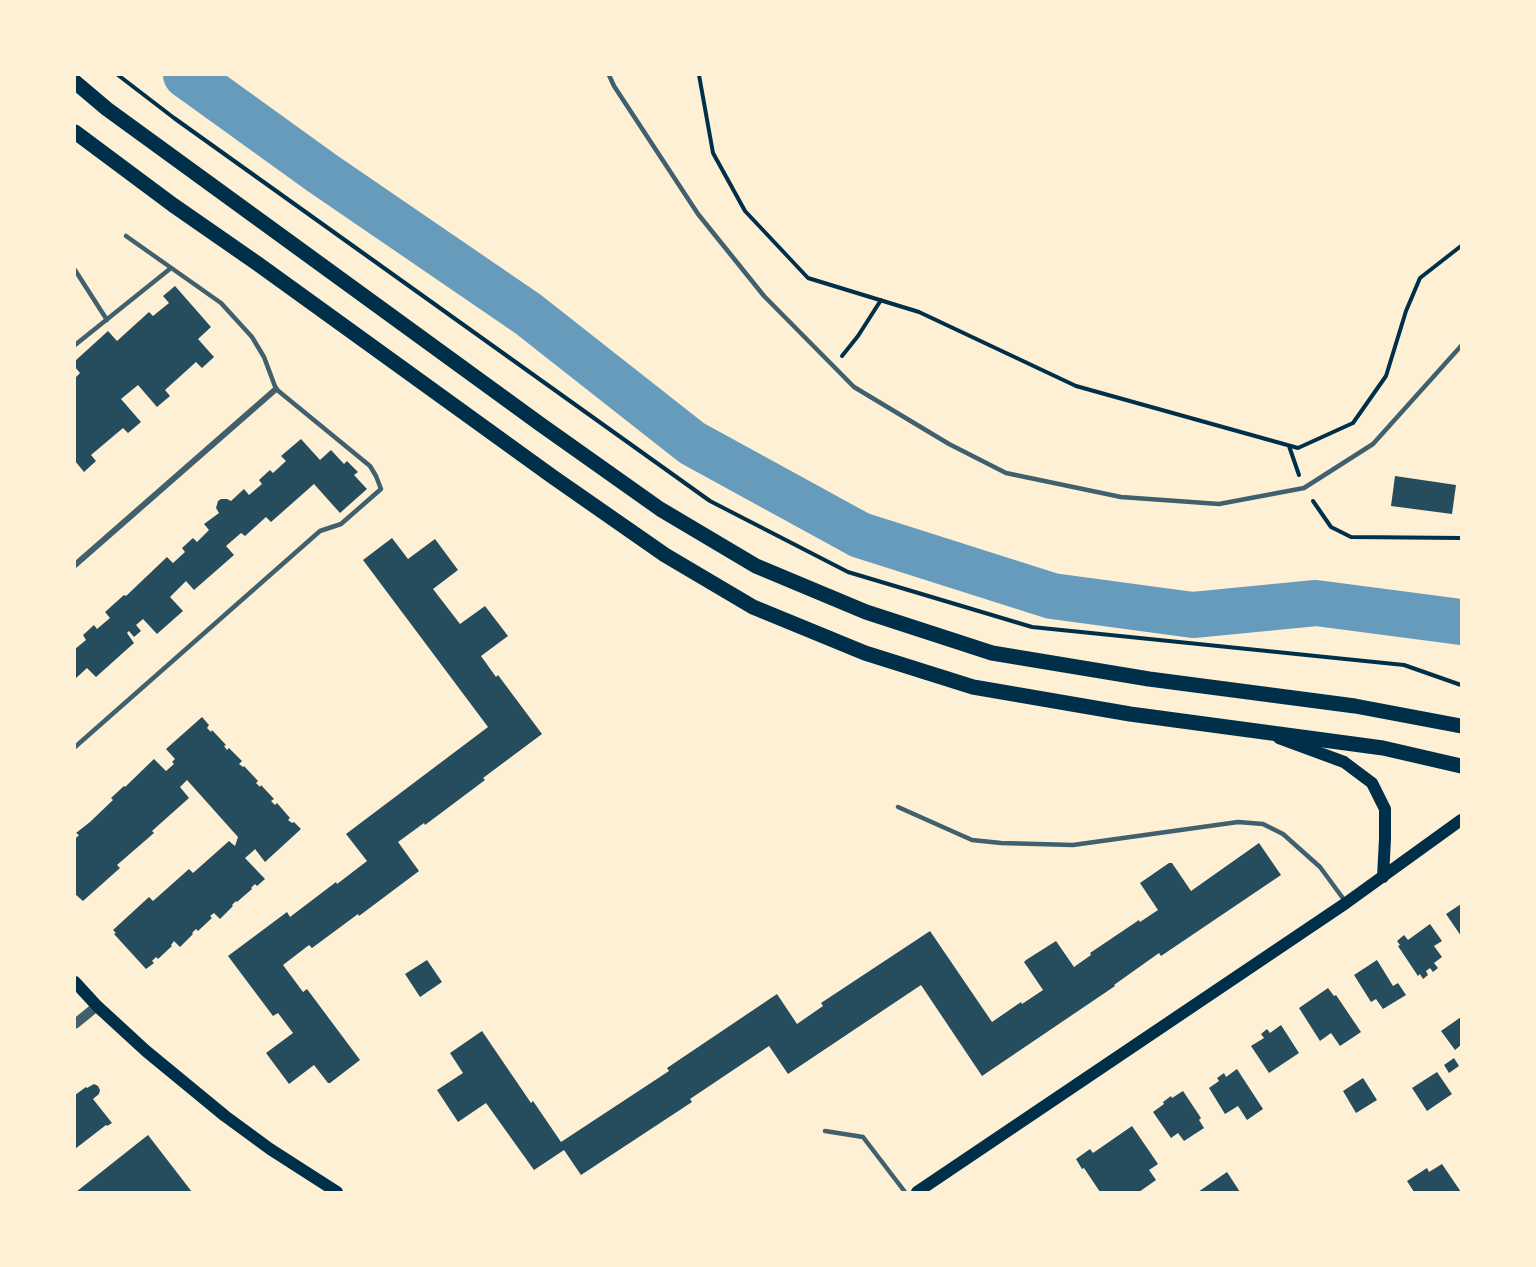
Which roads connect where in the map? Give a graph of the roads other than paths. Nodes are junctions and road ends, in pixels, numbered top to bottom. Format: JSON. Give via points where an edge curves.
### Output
{"nodes":[{"id":1,"x":609,"y":75,"type":"edge"},
{"id":2,"x":75,"y":82,"type":"edge"},
{"id":3,"x":78,"y":137,"type":"edge"},
{"id":4,"x":126,"y":236,"type":"dead end"},
{"id":5,"x":171,"y":268,"type":"junction"},
{"id":6,"x":75,"y":270,"type":"edge"},
{"id":7,"x":106,"y":320,"type":"junction"},
{"id":8,"x":75,"y":345,"type":"edge"},
{"id":9,"x":1461,"y":346,"type":"edge"},
{"id":10,"x":276,"y":389,"type":"junction"},
{"id":11,"x":75,"y":565,"type":"edge"},
{"id":12,"x":1461,"y":726,"type":"edge"},
{"id":13,"x":1263,"y":732,"type":"junction"},
{"id":14,"x":75,"y":747,"type":"edge"},
{"id":15,"x":1461,"y":766,"type":"edge"},
{"id":16,"x":898,"y":807,"type":"dead end"},
{"id":17,"x":1461,"y":820,"type":"edge"},
{"id":18,"x":1383,"y":877,"type":"junction"},
{"id":19,"x":1346,"y":903,"type":"junction"},
{"id":20,"x":75,"y":982,"type":"edge"},
{"id":21,"x":98,"y":1006,"type":"junction"},
{"id":22,"x":75,"y":1024,"type":"edge"},
{"id":23,"x":825,"y":1131,"type":"dead end"},
{"id":24,"x":337,"y":1192,"type":"edge"},
{"id":25,"x":904,"y":1192,"type":"edge"},
{"id":26,"x":916,"y":1192,"type":"edge"}],
"edges":[{"from":1,"to":9,"type":"lane","via":[[698,214],[764,296],[854,387],[1006,473],[1121,497],[1219,504],[1304,488],[1373,444]]},
{"from":2,"to":12,"type":"main road","via":[[650,503],[756,566],[866,612],[992,653],[1355,706]]},
{"from":3,"to":13,"type":"main road","via":[[664,555],[753,607],[865,653],[973,687]]},
{"from":4,"to":5,"type":"lane"},
{"from":5,"to":7,"type":"lane"},
{"from":5,"to":10,"type":"lane","via":[[221,303],[252,337]]},
{"from":6,"to":7,"type":"lane"},
{"from":7,"to":8,"type":"lane"},
{"from":10,"to":11,"type":"street"},
{"from":10,"to":14,"type":"lane","via":[[370,466],[381,489],[341,524],[320,531]]},
{"from":13,"to":15,"type":"main road","via":[[1383,748]]},
{"from":13,"to":18,"type":"main road","via":[[1344,762],[1372,783],[1385,809]]},
{"from":16,"to":19,"type":"lane","via":[[972,840],[1001,843],[1073,845],[1238,822],[1263,824],[1283,834],[1320,867]]},
{"from":17,"to":18,"type":"main road"},
{"from":18,"to":19,"type":"main road"},
{"from":19,"to":26,"type":"main road"},
{"from":20,"to":21,"type":"main road"},
{"from":21,"to":22,"type":"street"},
{"from":21,"to":24,"type":"main road","via":[[225,1116]]},
{"from":23,"to":25,"type":"lane","via":[[862,1137]]}]}
